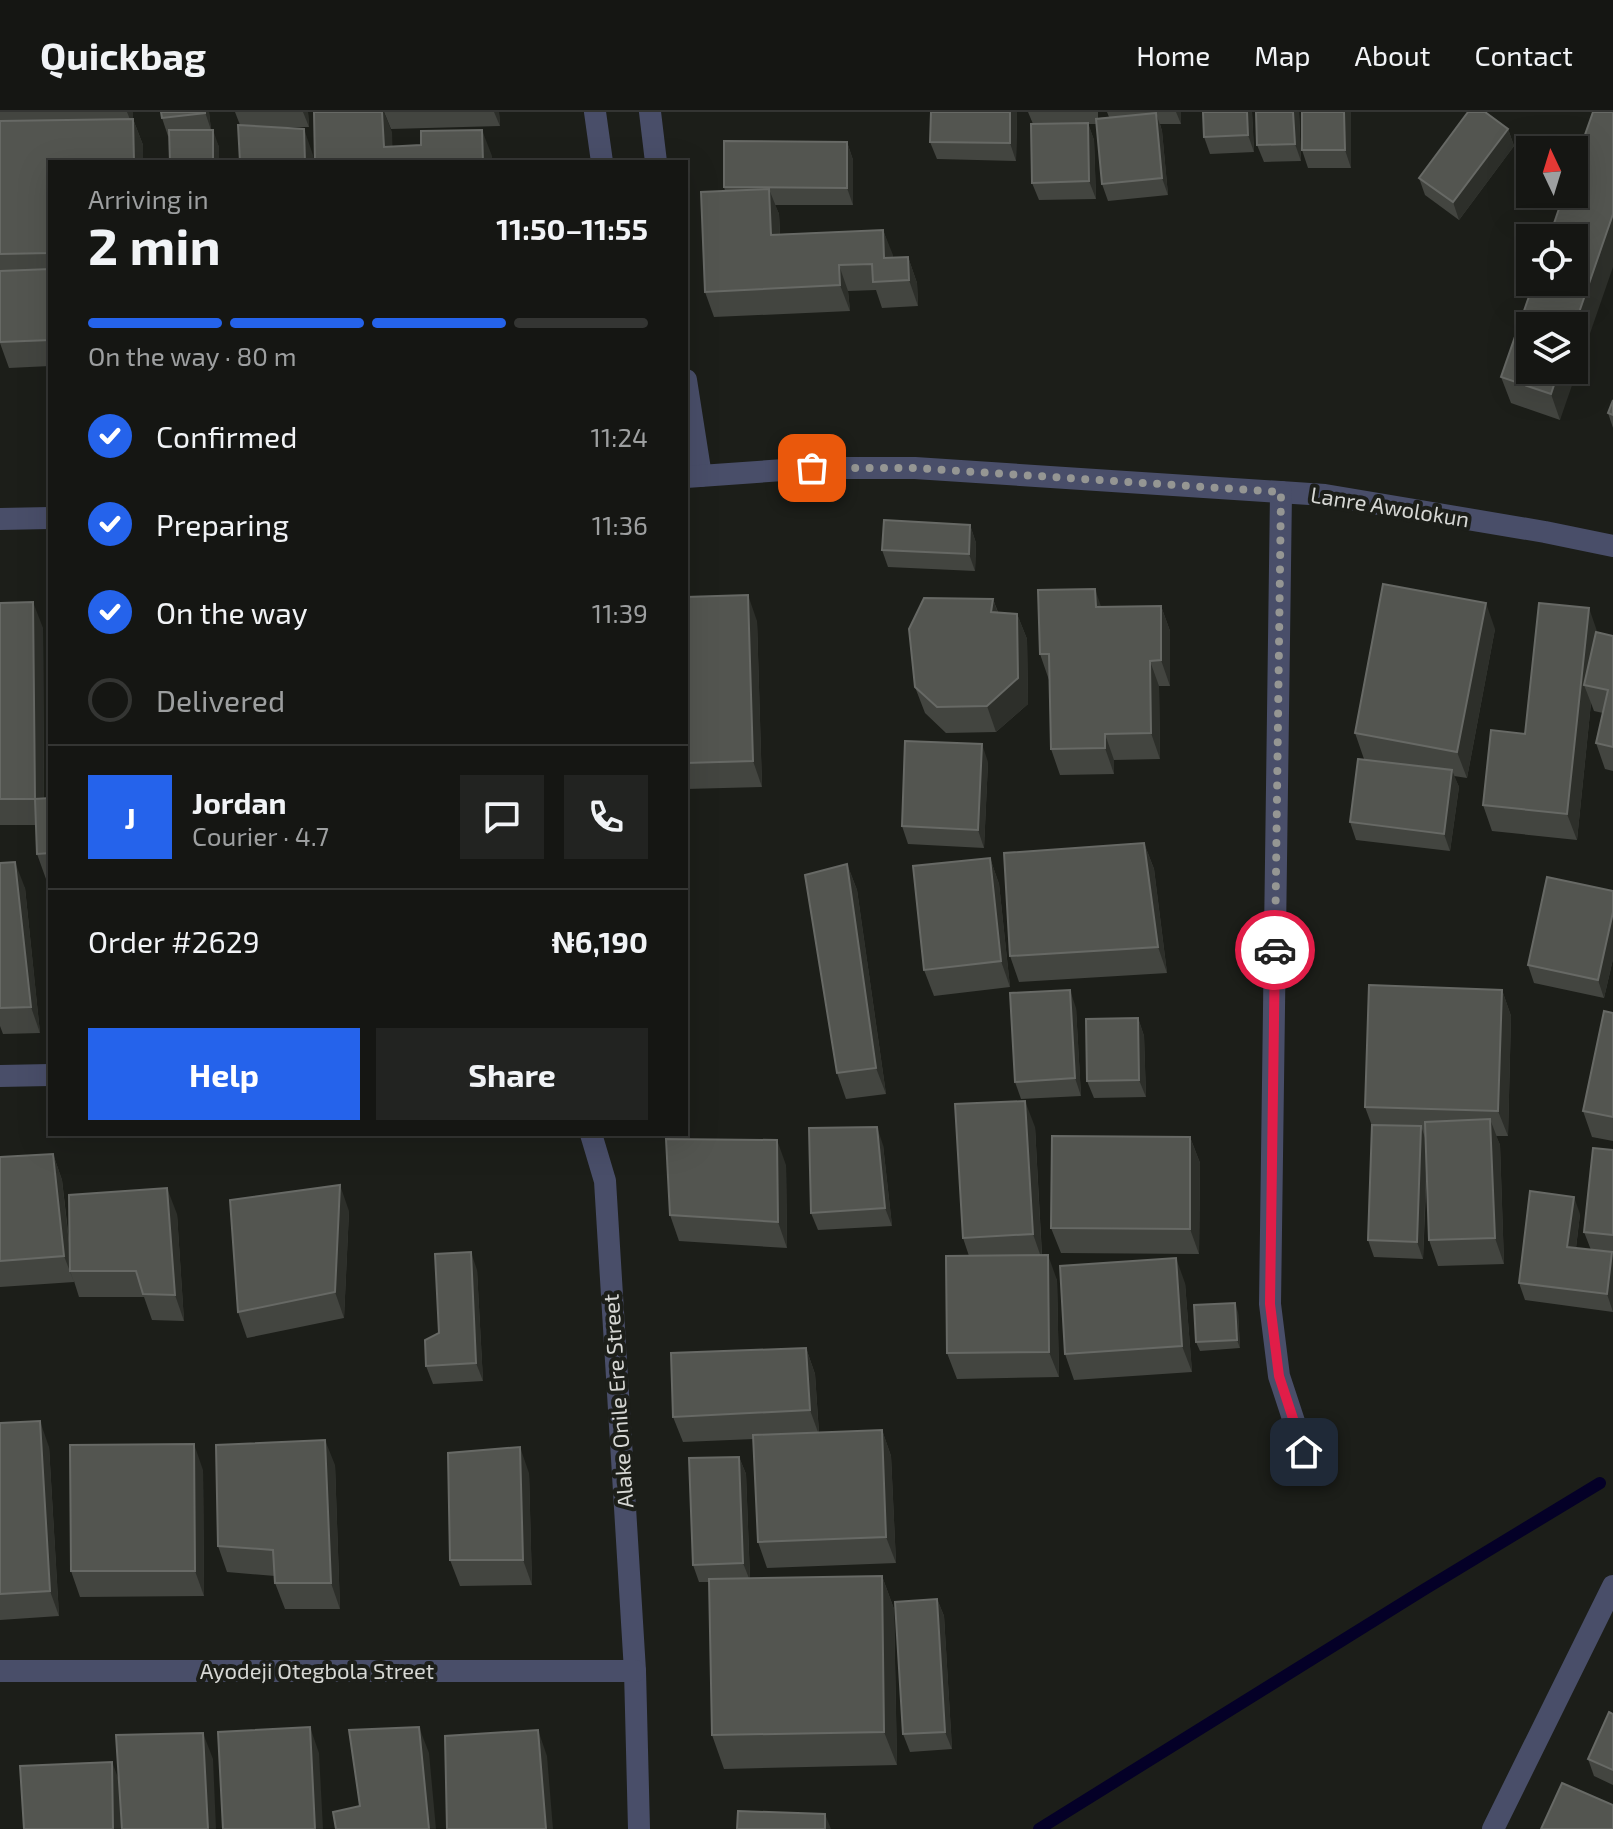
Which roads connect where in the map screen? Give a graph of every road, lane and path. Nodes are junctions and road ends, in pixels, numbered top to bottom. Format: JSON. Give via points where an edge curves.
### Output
{"nodes":[{"id":1,"x":595,"y":112,"type":"edge"},
{"id":2,"x":650,"y":112,"type":"edge"},
{"id":3,"x":602,"y":160,"type":"edge"},
{"id":4,"x":656,"y":160,"type":"edge"},
{"id":5,"x":688,"y":407,"type":"edge"},
{"id":6,"x":693,"y":476,"type":"edge"},
{"id":7,"x":1281,"y":492,"type":"junction"},
{"id":8,"x":48,"y":518,"type":"edge"},
{"id":9,"x":0,"y":519,"type":"edge"},
{"id":10,"x":1613,"y":546,"type":"edge"},
{"id":11,"x":48,"y":1075,"type":"edge"},
{"id":12,"x":0,"y":1076,"type":"edge"},
{"id":13,"x":592,"y":1136,"type":"edge"},
{"id":14,"x":1304,"y":1452,"type":"dead end"},
{"id":15,"x":1613,"y":1586,"type":"edge"},
{"id":16,"x":0,"y":1671,"type":"edge"},
{"id":17,"x":635,"y":1671,"type":"junction"},
{"id":18,"x":639,"y":1829,"type":"edge"},
{"id":19,"x":1493,"y":1829,"type":"edge"}],
"edges":[{"from":1,"to":3,"type":"street"},
{"from":2,"to":4,"type":"street"},
{"from":5,"to":6,"type":"street"},
{"from":6,"to":7,"type":"street","name":"Lanre Awolokun","via":[[915,468]]},
{"from":7,"to":10,"type":"street","name":"Lanre Awolokun","via":[[1325,495]]},
{"from":7,"to":14,"type":"street","via":[[1270,1304],[1279,1376]]},
{"from":8,"to":9,"type":"street"},
{"from":11,"to":12,"type":"street"},
{"from":13,"to":17,"type":"street","name":"Alake Onile Ere Street","via":[[605,1181]]},
{"from":15,"to":19,"type":"street"},
{"from":16,"to":17,"type":"street","name":"Ayodeji Otegbola Street"},
{"from":17,"to":18,"type":"street","name":"Alake Onile Ere Street"}]}
